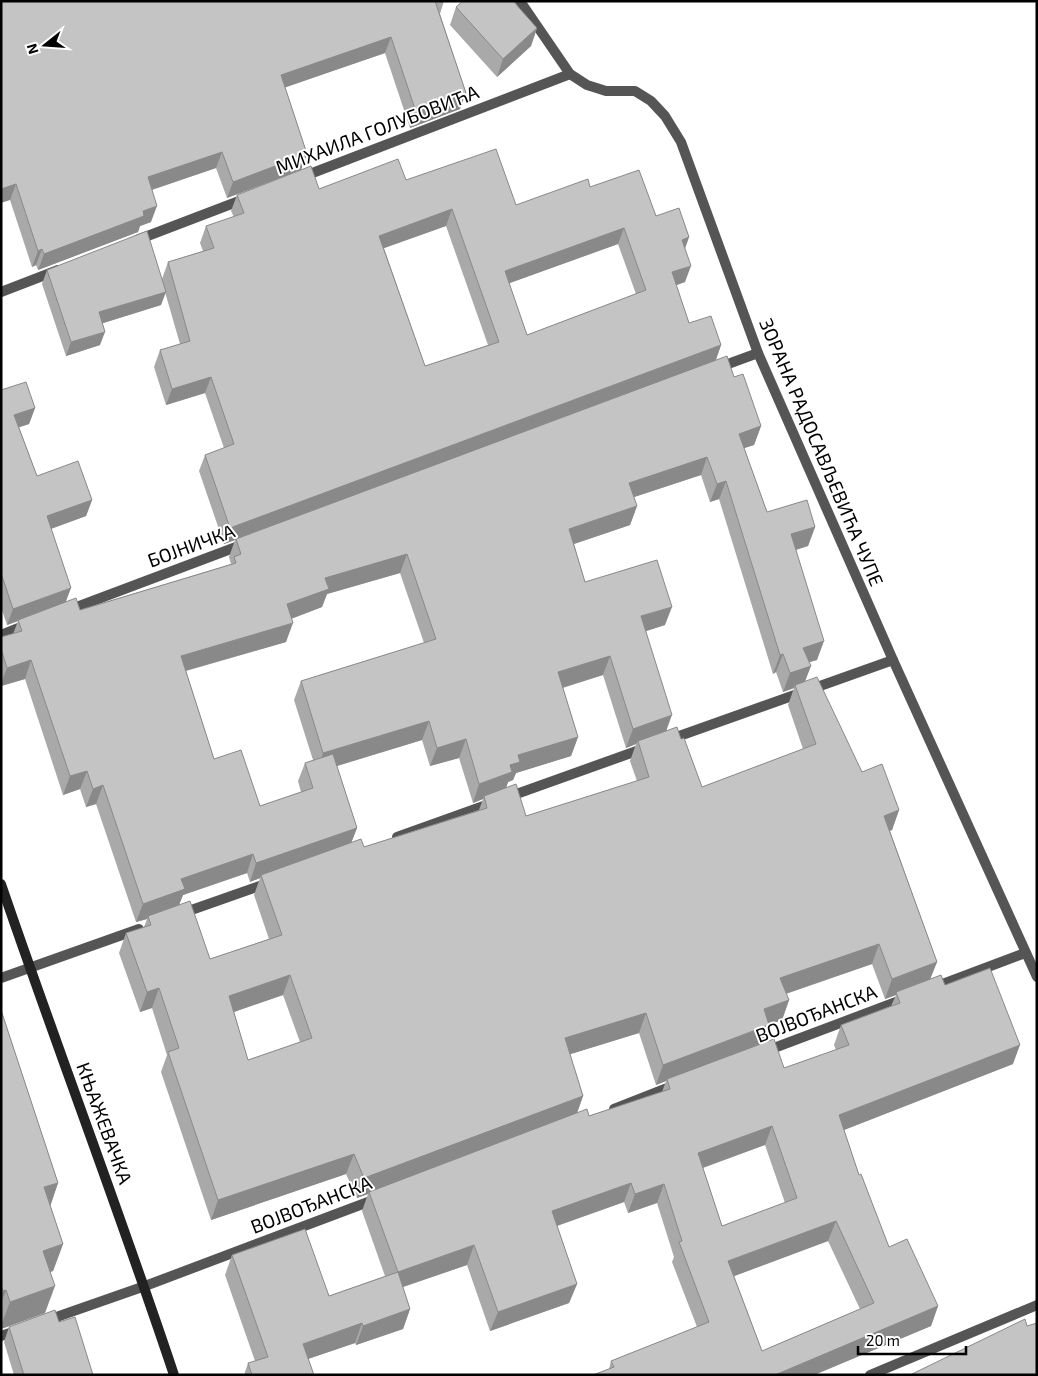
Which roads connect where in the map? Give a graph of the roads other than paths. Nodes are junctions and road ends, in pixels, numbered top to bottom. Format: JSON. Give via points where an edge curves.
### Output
{"nodes":[{"id":1,"x":520,"y":1,"type":"edge"},
{"id":2,"x":570,"y":74,"type":"junction"},
{"id":3,"x":290,"y":181,"type":"edge"},
{"id":4,"x":253,"y":196,"type":"edge"},
{"id":5,"x":132,"y":242,"type":"edge"},
{"id":6,"x":66,"y":267,"type":"edge"},
{"id":7,"x":1,"y":292,"type":"edge"},
{"id":8,"x":758,"y":353,"type":"junction"},
{"id":9,"x":712,"y":370,"type":"edge"},
{"id":10,"x":254,"y":541,"type":"edge"},
{"id":11,"x":57,"y":614,"type":"edge"},
{"id":12,"x":39,"y":621,"type":"edge"},
{"id":13,"x":1,"y":635,"type":"edge"},
{"id":14,"x":893,"y":660,"type":"junction"},
{"id":15,"x":389,"y":840,"type":"edge"},
{"id":16,"x":277,"y":880,"type":"edge"},
{"id":17,"x":1,"y":884,"type":"edge"},
{"id":18,"x":175,"y":916,"type":"edge"},
{"id":19,"x":147,"y":926,"type":"edge"},
{"id":20,"x":1025,"y":953,"type":"junction"},
{"id":21,"x":30,"y":968,"type":"junction"},
{"id":22,"x":1037,"y":977,"type":"edge"},
{"id":23,"x":1,"y":978,"type":"edge"},
{"id":24,"x":756,"y":1055,"type":"edge"},
{"id":25,"x":682,"y":1083,"type":"edge"},
{"id":26,"x":608,"y":1111,"type":"edge"},
{"id":27,"x":385,"y":1195,"type":"edge"},
{"id":28,"x":145,"y":1286,"type":"junction"},
{"id":29,"x":1037,"y":1305,"type":"edge"},
{"id":30,"x":1,"y":1336,"type":"edge"},
{"id":31,"x":174,"y":1375,"type":"edge"},
{"id":32,"x":870,"y":1375,"type":"edge"}],
"edges":[{"from":1,"to":2,"type":"street","name":"ЗОРАНА РАДОСАВЉЕВИЋА ЧУПЕ"},
{"from":2,"to":3,"type":"street","name":"МИХАИЛА ГОЛУБОВИЋА"},
{"from":2,"to":8,"type":"street","name":"ЗОРАНА РАДОСАВЉЕВИЋА ЧУПЕ","via":[[587,85],[606,91],[635,91],[651,101],[665,116],[681,142]]},
{"from":4,"to":5,"type":"street"},
{"from":6,"to":7,"type":"street"},
{"from":8,"to":9,"type":"street"},
{"from":8,"to":14,"type":"street","name":"ЗОРАНА РАДОСАВЉЕВИЋА ЧУПЕ"},
{"from":10,"to":11,"type":"street","name":"БОЈНИЧКА"},
{"from":12,"to":13,"type":"street"},
{"from":14,"to":15,"type":"street"},
{"from":14,"to":20,"type":"street","name":"ЗОРАНА РАДОСАВЉЕВИЋА ЧУПЕ"},
{"from":16,"to":18,"type":"street"},
{"from":17,"to":21,"type":"main road","name":"КЊАЖЕВАЧКА"},
{"from":19,"to":21,"type":"street"},
{"from":20,"to":22,"type":"street","name":"ЗОРАНА РАДОСАВЉЕВИЋА ЧУПЕ"},
{"from":20,"to":24,"type":"street","name":"ВОЈВОЂАНСКА"},
{"from":21,"to":23,"type":"street"},
{"from":21,"to":28,"type":"main road","name":"КЊАЖЕВАЧКА"},
{"from":25,"to":26,"type":"street"},
{"from":27,"to":28,"type":"street","name":"ВОЈВОЂАНСКА"},
{"from":28,"to":30,"type":"street","name":"ВОЈВОЂАНСКА"},
{"from":28,"to":31,"type":"main road","name":"КЊАЖЕВАЧКА"},
{"from":29,"to":32,"type":"street"}]}
